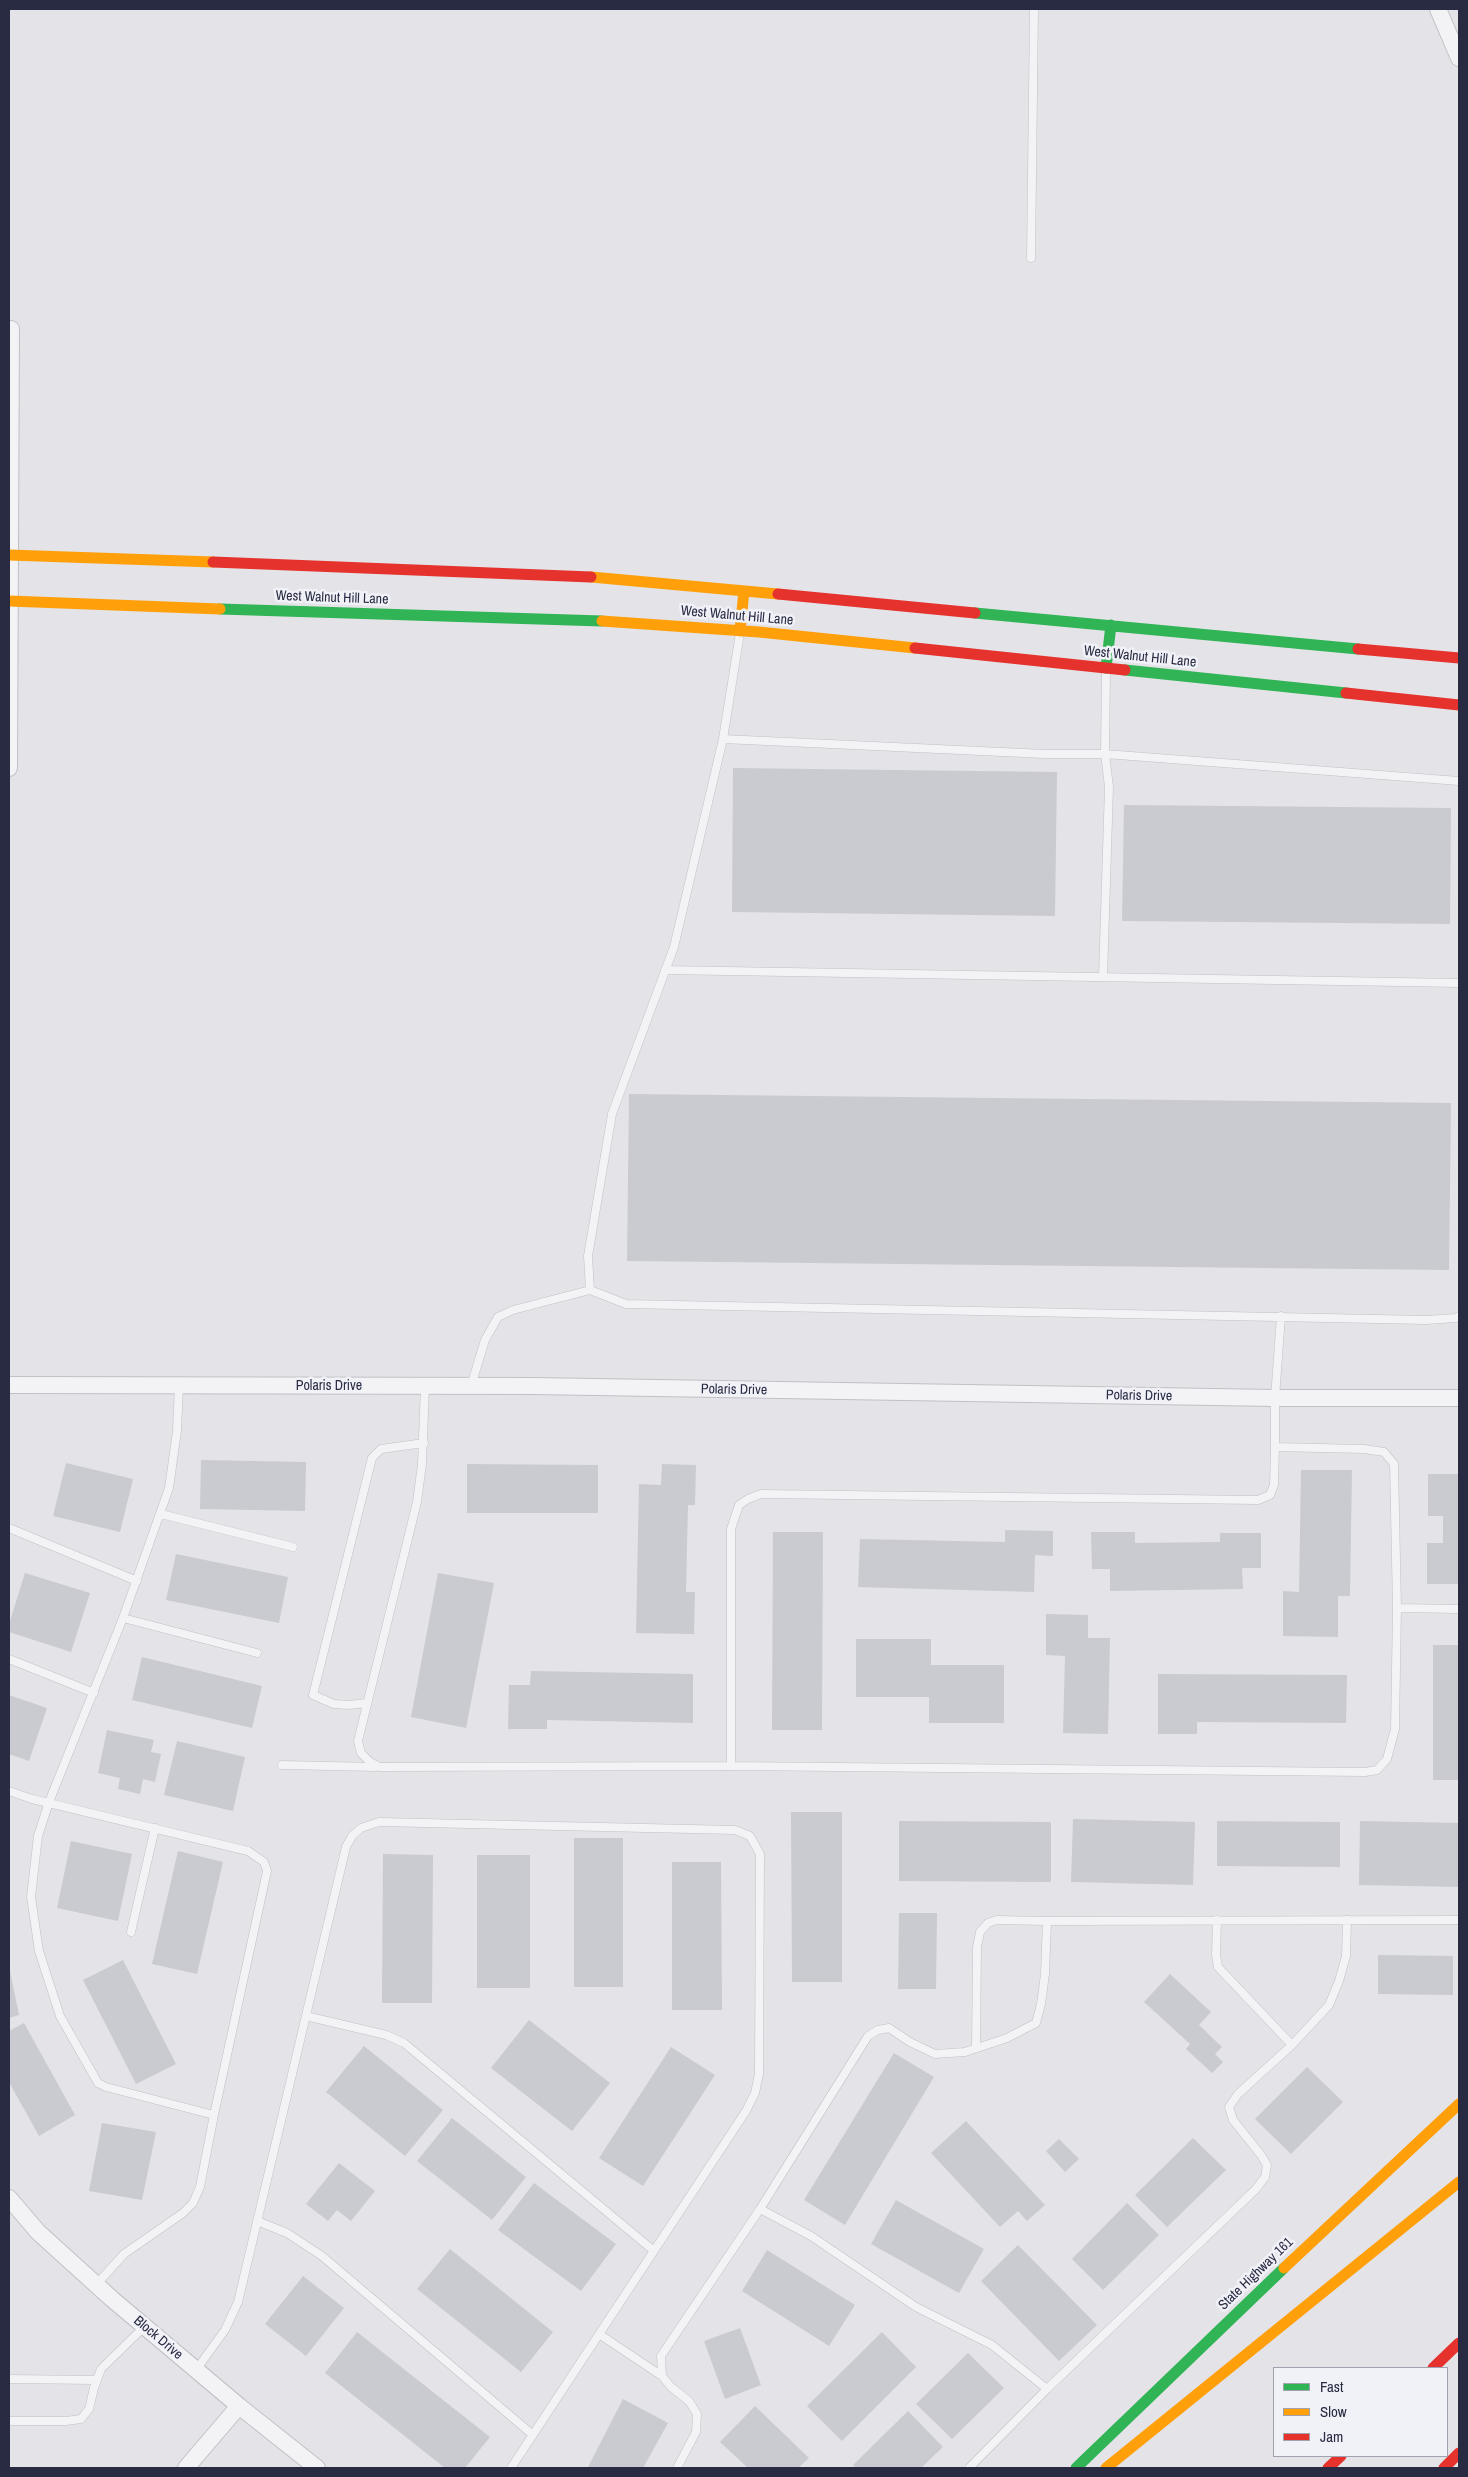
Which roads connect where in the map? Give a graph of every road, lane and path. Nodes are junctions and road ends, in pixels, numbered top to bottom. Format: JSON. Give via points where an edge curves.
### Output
{"nodes":[{"id":1,"x":1034,"y":9,"type":"edge"},
{"id":2,"x":1438,"y":9,"type":"edge"},
{"id":3,"x":1459,"y":58,"type":"edge"},
{"id":4,"x":1031,"y":258,"type":"dead end"},
{"id":5,"x":11,"y":329,"type":"dead end"},
{"id":6,"x":9,"y":556,"type":"edge"},
{"id":7,"x":744,"y":591,"type":"junction"},
{"id":8,"x":9,"y":601,"type":"edge"},
{"id":9,"x":1111,"y":626,"type":"junction"},
{"id":10,"x":740,"y":631,"type":"junction"},
{"id":11,"x":1459,"y":658,"type":"edge"},
{"id":12,"x":1106,"y":668,"type":"junction"},
{"id":13,"x":1459,"y":705,"type":"edge"},
{"id":14,"x":723,"y":739,"type":"junction"},
{"id":15,"x":1105,"y":754,"type":"junction"},
{"id":16,"x":9,"y":768,"type":"edge"},
{"id":17,"x":1459,"y":781,"type":"edge"},
{"id":18,"x":665,"y":970,"type":"junction"},
{"id":19,"x":1103,"y":977,"type":"junction"},
{"id":20,"x":1459,"y":983,"type":"edge"},
{"id":21,"x":590,"y":1290,"type":"junction"},
{"id":22,"x":1282,"y":1316,"type":"junction"},
{"id":23,"x":1459,"y":1316,"type":"edge"},
{"id":24,"x":9,"y":1385,"type":"edge"},
{"id":25,"x":179,"y":1386,"type":"junction"},
{"id":26,"x":425,"y":1386,"type":"junction"},
{"id":27,"x":470,"y":1386,"type":"junction"},
{"id":28,"x":1275,"y":1398,"type":"junction"},
{"id":29,"x":1459,"y":1398,"type":"edge"},
{"id":30,"x":424,"y":1443,"type":"junction"},
{"id":31,"x":1275,"y":1447,"type":"junction"},
{"id":32,"x":161,"y":1514,"type":"junction"},
{"id":33,"x":9,"y":1528,"type":"edge"},
{"id":34,"x":294,"y":1547,"type":"dead end"},
{"id":35,"x":137,"y":1581,"type":"junction"},
{"id":36,"x":1397,"y":1608,"type":"junction"},
{"id":37,"x":1459,"y":1609,"type":"edge"},
{"id":38,"x":123,"y":1618,"type":"junction"},
{"id":39,"x":257,"y":1653,"type":"dead end"},
{"id":40,"x":9,"y":1659,"type":"edge"},
{"id":41,"x":94,"y":1693,"type":"junction"},
{"id":42,"x":366,"y":1703,"type":"junction"},
{"id":43,"x":282,"y":1765,"type":"dead end"},
{"id":44,"x":730,"y":1766,"type":"junction"},
{"id":45,"x":380,"y":1767,"type":"junction"},
{"id":46,"x":9,"y":1790,"type":"edge"},
{"id":47,"x":49,"y":1802,"type":"junction"},
{"id":48,"x":155,"y":1828,"type":"junction"},
{"id":49,"x":1217,"y":1920,"type":"junction"},
{"id":50,"x":1347,"y":1920,"type":"junction"},
{"id":51,"x":1459,"y":1920,"type":"edge"},
{"id":52,"x":1047,"y":1921,"type":"junction"},
{"id":53,"x":131,"y":1932,"type":"dead end"},
{"id":54,"x":306,"y":2016,"type":"junction"},
{"id":55,"x":1292,"y":2045,"type":"junction"},
{"id":56,"x":976,"y":2048,"type":"junction"},
{"id":57,"x":1459,"y":2104,"type":"edge"},
{"id":58,"x":214,"y":2115,"type":"junction"},
{"id":59,"x":1459,"y":2182,"type":"edge"},
{"id":60,"x":9,"y":2198,"type":"edge"},
{"id":61,"x":760,"y":2209,"type":"junction"},
{"id":62,"x":257,"y":2221,"type":"junction"},
{"id":63,"x":654,"y":2251,"type":"junction"},
{"id":64,"x":96,"y":2285,"type":"junction"},
{"id":65,"x":144,"y":2326,"type":"junction"},
{"id":66,"x":599,"y":2334,"type":"junction"},
{"id":67,"x":1459,"y":2343,"type":"edge"},
{"id":68,"x":1434,"y":2367,"type":"edge"},
{"id":69,"x":196,"y":2370,"type":"junction"},
{"id":70,"x":662,"y":2376,"type":"junction"},
{"id":71,"x":9,"y":2379,"type":"edge"},
{"id":72,"x":97,"y":2380,"type":"junction"},
{"id":73,"x":1047,"y":2389,"type":"junction"},
{"id":74,"x":239,"y":2406,"type":"junction"},
{"id":75,"x":9,"y":2421,"type":"edge"},
{"id":76,"x":533,"y":2435,"type":"junction"},
{"id":77,"x":1459,"y":2453,"type":"edge"},
{"id":78,"x":1341,"y":2457,"type":"edge"},
{"id":79,"x":186,"y":2468,"type":"edge"},
{"id":80,"x":317,"y":2468,"type":"edge"},
{"id":81,"x":511,"y":2468,"type":"edge"},
{"id":82,"x":677,"y":2468,"type":"edge"},
{"id":83,"x":970,"y":2468,"type":"edge"},
{"id":84,"x":1076,"y":2468,"type":"edge"},
{"id":85,"x":1106,"y":2468,"type":"edge"},
{"id":86,"x":1328,"y":2468,"type":"edge"},
{"id":87,"x":1444,"y":2468,"type":"edge"}],
"edges":[{"from":1,"to":4,"type":"lane"},
{"from":2,"to":3,"type":"street"},
{"from":5,"to":6,"type":"street"},
{"from":6,"to":7,"type":"main road","name":"West Walnut Hill Lane","via":[[573,575]]},
{"from":6,"to":8,"type":"street"},
{"from":7,"to":9,"type":"main road","name":"West Walnut Hill Lane"},
{"from":7,"to":10,"type":"main road"},
{"from":8,"to":10,"type":"main road","name":"West Walnut Hill Lane","via":[[574,619]]},
{"from":8,"to":16,"type":"street"},
{"from":9,"to":11,"type":"main road","name":"West Walnut Hill Lane"},
{"from":9,"to":12,"type":"main road"},
{"from":10,"to":12,"type":"main road","name":"West Walnut Hill Lane"},
{"from":10,"to":14,"type":"lane"},
{"from":12,"to":13,"type":"main road","name":"West Walnut Hill Lane"},
{"from":12,"to":15,"type":"lane"},
{"from":14,"to":15,"type":"lane"},
{"from":14,"to":18,"type":"lane","via":[[674,947]]},
{"from":15,"to":17,"type":"lane"},
{"from":15,"to":19,"type":"lane","via":[[1109,787]]},
{"from":18,"to":19,"type":"lane"},
{"from":18,"to":21,"type":"lane","via":[[612,1114],[588,1256]]},
{"from":19,"to":20,"type":"lane"},
{"from":21,"to":22,"type":"lane","via":[[626,1304]]},
{"from":21,"to":27,"type":"lane","via":[[498,1317],[485,1340]]},
{"from":22,"to":23,"type":"lane","via":[[1426,1320]]},
{"from":22,"to":28,"type":"lane"},
{"from":24,"to":25,"type":"street","name":"Polaris Drive"},
{"from":25,"to":26,"type":"street","name":"Polaris Drive"},
{"from":25,"to":32,"type":"lane","via":[[169,1488]]},
{"from":26,"to":27,"type":"street","name":"Polaris Drive"},
{"from":26,"to":30,"type":"lane"},
{"from":27,"to":28,"type":"street","name":"Polaris Drive"},
{"from":28,"to":29,"type":"street","name":"Polaris Drive"},
{"from":28,"to":31,"type":"lane"},
{"from":30,"to":42,"type":"lane","via":[[417,1502]]},
{"from":30,"to":42,"type":"lane","via":[[381,1449],[372,1458],[313,1695],[334,1704]]},
{"from":31,"to":36,"type":"lane","via":[[1364,1449],[1384,1452],[1394,1464]]},
{"from":31,"to":44,"type":"lane","via":[[1274,1485],[1270,1495],[1258,1500],[761,1494],[748,1499],[739,1505],[731,1529]]},
{"from":32,"to":34,"type":"lane"},
{"from":32,"to":35,"type":"lane"},
{"from":33,"to":35,"type":"lane"},
{"from":35,"to":38,"type":"lane"},
{"from":36,"to":37,"type":"lane"},
{"from":36,"to":44,"type":"lane","via":[[1395,1728],[1387,1759],[1377,1770]]},
{"from":38,"to":39,"type":"lane"},
{"from":38,"to":41,"type":"lane"},
{"from":40,"to":41,"type":"lane"},
{"from":41,"to":47,"type":"lane"},
{"from":42,"to":45,"type":"lane","via":[[358,1740],[362,1753]]},
{"from":43,"to":45,"type":"lane"},
{"from":44,"to":45,"type":"lane"},
{"from":46,"to":47,"type":"lane"},
{"from":47,"to":48,"type":"lane"},
{"from":47,"to":58,"type":"lane","via":[[38,1836],[31,1897],[39,1951],[60,2016],[98,2082],[106,2087]]},
{"from":48,"to":53,"type":"lane"},
{"from":48,"to":58,"type":"lane","via":[[248,1851],[264,1862],[267,1871]]},
{"from":49,"to":50,"type":"lane"},
{"from":49,"to":52,"type":"lane"},
{"from":49,"to":55,"type":"lane","via":[[1218,1967]]},
{"from":50,"to":51,"type":"lane"},
{"from":50,"to":55,"type":"lane","via":[[1346,1956],[1329,2005]]},
{"from":52,"to":56,"type":"lane","via":[[1045,1974],[1036,2023],[1007,2038]]},
{"from":52,"to":56,"type":"lane","via":[[997,1920],[988,1923],[980,1932]]},
{"from":54,"to":62,"type":"lane"},
{"from":54,"to":63,"type":"lane","via":[[378,2032],[404,2043]]},
{"from":54,"to":63,"type":"lane","via":[[346,1847],[362,1828],[379,1822],[735,1830],[750,1836],[760,1854],[759,2074],[755,2092]]},
{"from":55,"to":73,"type":"lane","via":[[1229,2106],[1233,2120],[1262,2155],[1267,2165],[1265,2177]]},
{"from":56,"to":61,"type":"lane","via":[[935,2054],[889,2028],[868,2036]]},
{"from":57,"to":84,"type":"main road","name":"State Highway 161"},
{"from":58,"to":64,"type":"lane","via":[[200,2187],[193,2203],[124,2254]]},
{"from":59,"to":85,"type":"main road"},
{"from":60,"to":64,"type":"street","name":"Block Drive","via":[[38,2232]]},
{"from":61,"to":70,"type":"lane","via":[[661,2356]]},
{"from":61,"to":73,"type":"lane","via":[[812,2236],[916,2307],[992,2345]]},
{"from":62,"to":69,"type":"lane","via":[[238,2302],[226,2330]]},
{"from":62,"to":76,"type":"lane","via":[[287,2233],[322,2256]]},
{"from":63,"to":66,"type":"lane"},
{"from":64,"to":65,"type":"street","name":"Block Drive"},
{"from":65,"to":69,"type":"street","name":"Block Drive"},
{"from":65,"to":72,"type":"lane","via":[[101,2369]]},
{"from":66,"to":70,"type":"lane"},
{"from":66,"to":76,"type":"lane"},
{"from":67,"to":68,"type":"main road"},
{"from":69,"to":74,"type":"street","name":"Block Drive"},
{"from":70,"to":82,"type":"lane","via":[[689,2401],[697,2414],[696,2432]]},
{"from":71,"to":72,"type":"lane"},
{"from":72,"to":75,"type":"lane","via":[[89,2409],[81,2419]]},
{"from":73,"to":83,"type":"lane"},
{"from":74,"to":79,"type":"street"},
{"from":74,"to":80,"type":"street","name":"Block Drive"},
{"from":76,"to":81,"type":"lane"},
{"from":77,"to":87,"type":"main road"},
{"from":78,"to":86,"type":"main road"}]}
